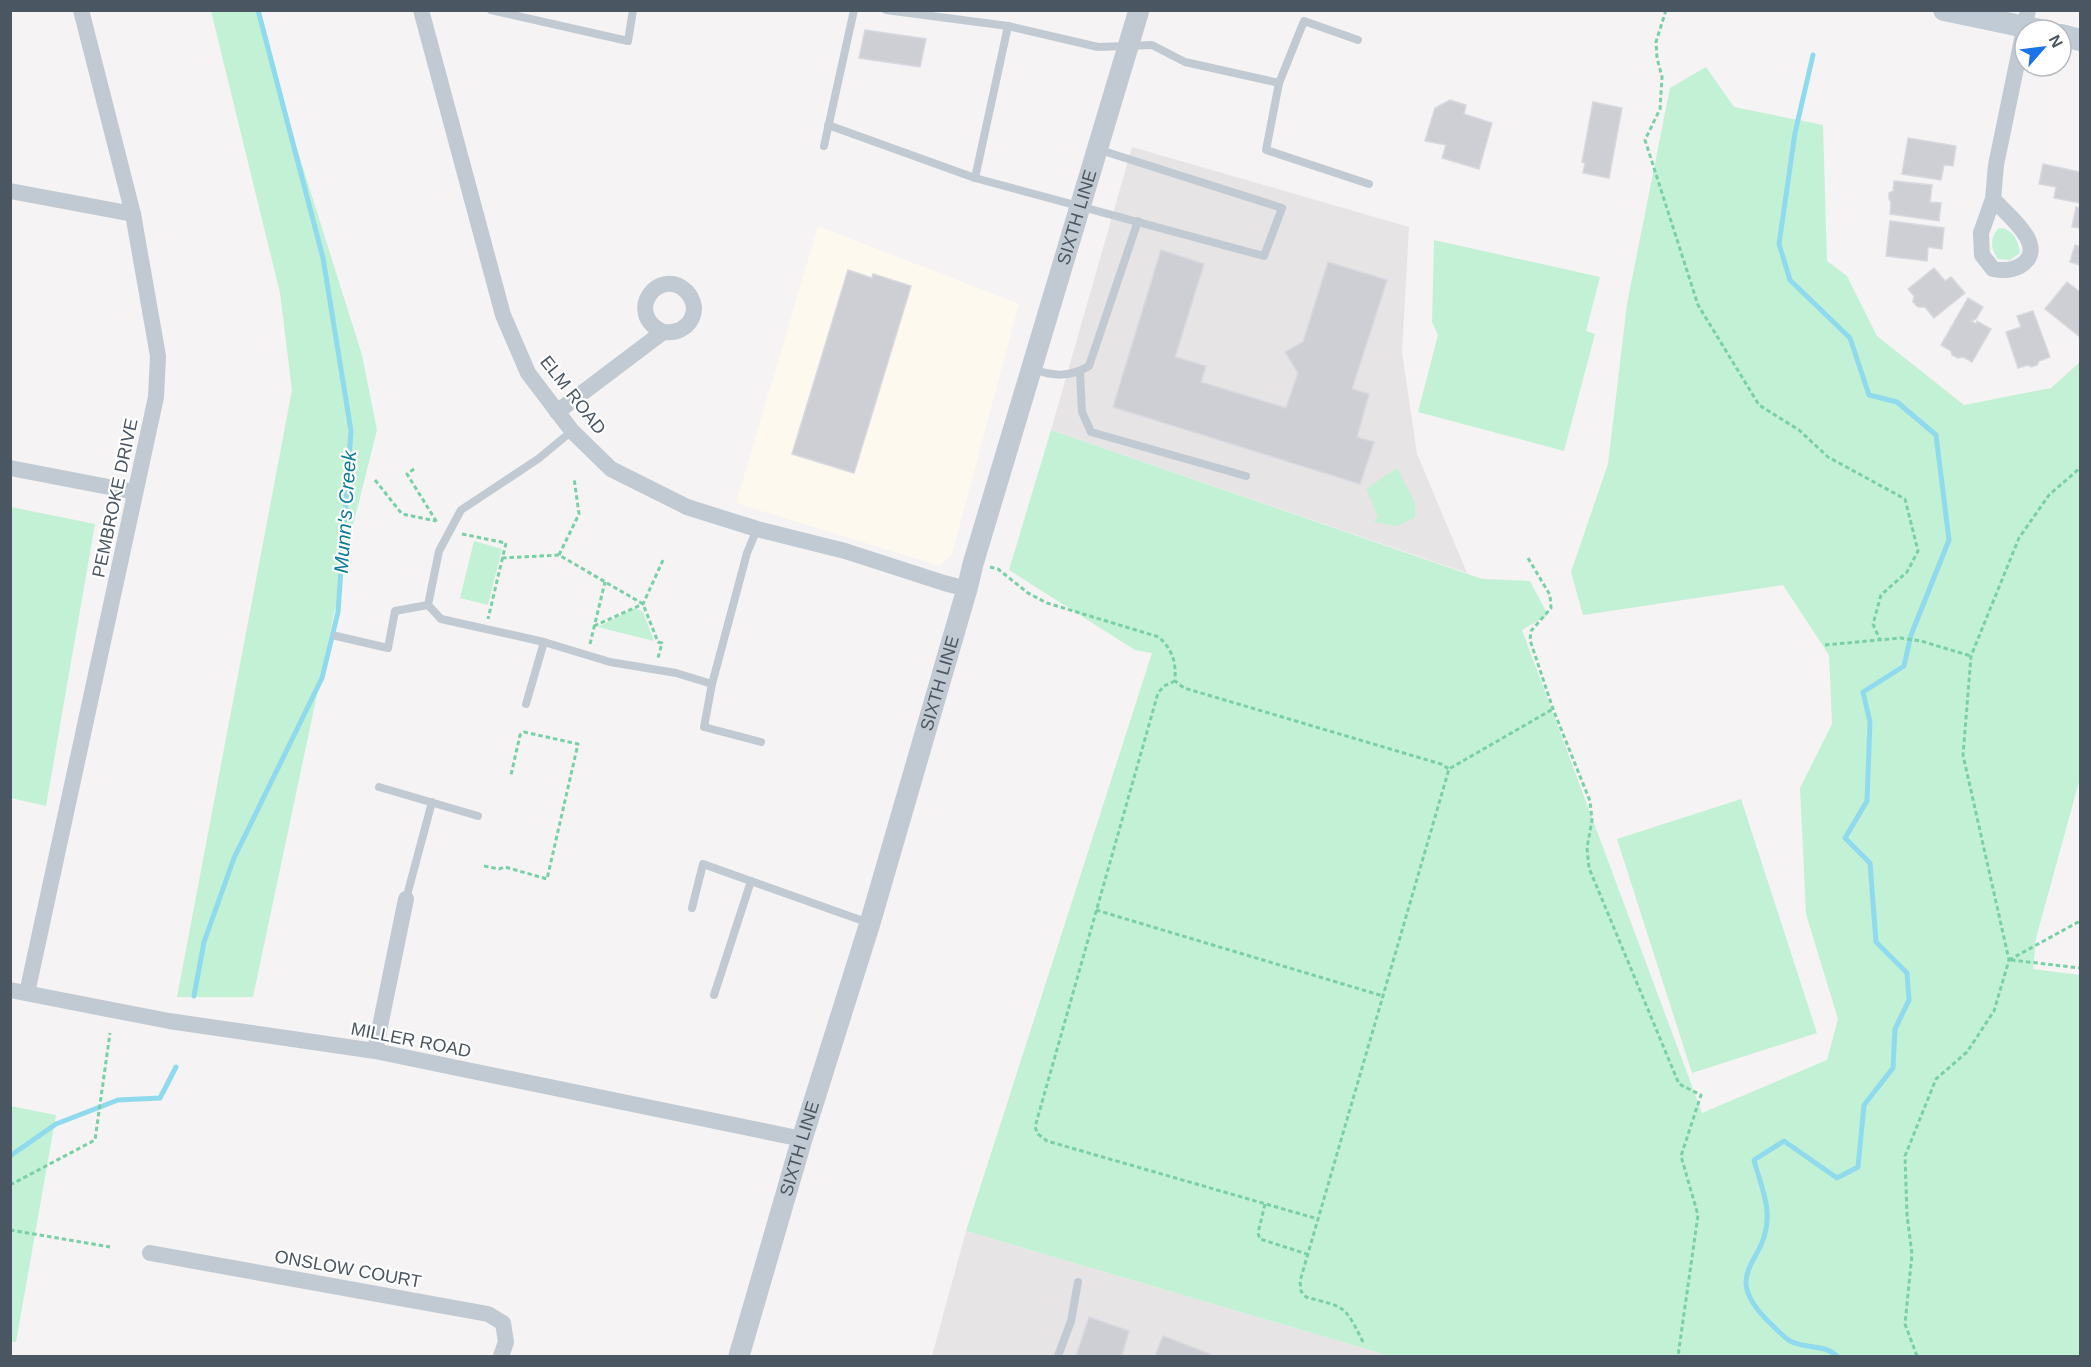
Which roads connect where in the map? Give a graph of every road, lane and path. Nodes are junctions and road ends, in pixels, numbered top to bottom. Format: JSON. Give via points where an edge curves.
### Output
{"nodes":[{"id":1,"x":81,"y":10,"type":"edge"},
{"id":2,"x":421,"y":10,"type":"edge"},
{"id":3,"x":491,"y":10,"type":"edge"},
{"id":4,"x":633,"y":10,"type":"edge"},
{"id":5,"x":854,"y":10,"type":"edge"},
{"id":6,"x":886,"y":10,"type":"edge"},
{"id":7,"x":1139,"y":10,"type":"edge"},
{"id":8,"x":1666,"y":10,"type":"edge"},
{"id":9,"x":1944,"y":10,"type":"edge"},
{"id":10,"x":2013,"y":20,"type":"edge"},
{"id":11,"x":1008,"y":26,"type":"junction"},
{"id":12,"x":1358,"y":40,"type":"dead end"},
{"id":13,"x":1129,"y":46,"type":"junction"},
{"id":14,"x":2017,"y":78,"type":"edge"},
{"id":15,"x":1279,"y":83,"type":"junction"},
{"id":16,"x":828,"y":125,"type":"junction"},
{"id":17,"x":824,"y":146,"type":"dead end"},
{"id":18,"x":1097,"y":148,"type":"junction"},
{"id":19,"x":975,"y":178,"type":"junction"},
{"id":20,"x":1369,"y":184,"type":"dead end"},
{"id":21,"x":10,"y":191,"type":"edge"},
{"id":22,"x":1993,"y":199,"type":"dead end"},
{"id":23,"x":1080,"y":205,"type":"junction"},
{"id":24,"x":133,"y":214,"type":"junction"},
{"id":25,"x":1138,"y":221,"type":"junction"},
{"id":26,"x":663,"y":332,"type":"dead end"},
{"id":27,"x":1031,"y":369,"type":"junction"},
{"id":28,"x":1080,"y":372,"type":"junction"},
{"id":29,"x":556,"y":412,"type":"junction"},
{"id":30,"x":572,"y":431,"type":"junction"},
{"id":31,"x":10,"y":468,"type":"edge"},
{"id":32,"x":2080,"y":468,"type":"edge"},
{"id":33,"x":414,"y":469,"type":"dead end"},
{"id":34,"x":1246,"y":476,"type":"dead end"},
{"id":35,"x":574,"y":478,"type":"dead end"},
{"id":36,"x":375,"y":480,"type":"dead end"},
{"id":37,"x":135,"y":492,"type":"junction"},
{"id":38,"x":436,"y":521,"type":"junction"},
{"id":39,"x":757,"y":529,"type":"junction"},
{"id":40,"x":447,"y":534,"type":"junction"},
{"id":41,"x":559,"y":555,"type":"junction"},
{"id":42,"x":502,"y":558,"type":"junction"},
{"id":43,"x":664,"y":558,"type":"dead end"},
{"id":44,"x":1528,"y":558,"type":"dead end"},
{"id":45,"x":973,"y":564,"type":"junction"},
{"id":46,"x":605,"y":582,"type":"junction"},
{"id":47,"x":967,"y":589,"type":"junction"},
{"id":48,"x":643,"y":604,"type":"junction"},
{"id":49,"x":428,"y":605,"type":"junction"},
{"id":50,"x":594,"y":626,"type":"junction"},
{"id":51,"x":486,"y":629,"type":"junction"},
{"id":52,"x":336,"y":636,"type":"dead end"},
{"id":53,"x":1880,"y":640,"type":"junction"},
{"id":54,"x":544,"y":642,"type":"junction"},
{"id":55,"x":1826,"y":645,"type":"dead end"},
{"id":56,"x":587,"y":655,"type":"junction"},
{"id":57,"x":1971,"y":656,"type":"junction"},
{"id":58,"x":656,"y":670,"type":"junction"},
{"id":59,"x":1175,"y":681,"type":"junction"},
{"id":60,"x":712,"y":684,"type":"junction"},
{"id":61,"x":526,"y":704,"type":"dead end"},
{"id":62,"x":1553,"y":709,"type":"junction"},
{"id":63,"x":761,"y":742,"type":"dead end"},
{"id":64,"x":1449,"y":769,"type":"junction"},
{"id":65,"x":511,"y":775,"type":"dead end"},
{"id":66,"x":380,"y":787,"type":"dead end"},
{"id":67,"x":432,"y":802,"type":"junction"},
{"id":68,"x":478,"y":816,"type":"dead end"},
{"id":69,"x":484,"y":866,"type":"dead end"},
{"id":70,"x":751,"y":881,"type":"junction"},
{"id":71,"x":406,"y":900,"type":"joint"},
{"id":72,"x":692,"y":908,"type":"dead end"},
{"id":73,"x":1096,"y":910,"type":"junction"},
{"id":74,"x":2080,"y":921,"type":"edge"},
{"id":75,"x":870,"y":923,"type":"junction"},
{"id":76,"x":2009,"y":960,"type":"junction"},
{"id":77,"x":2080,"y":968,"type":"edge"},
{"id":78,"x":19,"y":992,"type":"edge"},
{"id":79,"x":714,"y":995,"type":"dead end"},
{"id":80,"x":1383,"y":996,"type":"junction"},
{"id":81,"x":110,"y":1033,"type":"dead end"},
{"id":82,"x":375,"y":1051,"type":"junction"},
{"id":83,"x":802,"y":1139,"type":"junction"},
{"id":84,"x":10,"y":1185,"type":"edge"},
{"id":85,"x":1265,"y":1204,"type":"junction"},
{"id":86,"x":1318,"y":1219,"type":"junction"},
{"id":87,"x":10,"y":1230,"type":"edge"},
{"id":88,"x":110,"y":1246,"type":"dead end"},
{"id":89,"x":150,"y":1253,"type":"dead end"},
{"id":90,"x":1308,"y":1254,"type":"junction"},
{"id":91,"x":1078,"y":1282,"type":"dead end"},
{"id":92,"x":1363,"y":1342,"type":"dead end"},
{"id":93,"x":501,"y":1356,"type":"edge"},
{"id":94,"x":739,"y":1356,"type":"edge"},
{"id":95,"x":1058,"y":1356,"type":"edge"},
{"id":96,"x":1678,"y":1356,"type":"edge"},
{"id":97,"x":1917,"y":1356,"type":"edge"}],
"edges":[{"from":1,"to":24,"type":"street","name":"PEMBROKE DRIVE"},
{"from":2,"to":29,"type":"street","name":"ELM ROAD","via":[[503,315],[528,373]]},
{"from":3,"to":4,"type":"lane","via":[[628,41]]},
{"from":5,"to":16,"type":"lane"},
{"from":6,"to":11,"type":"lane"},
{"from":7,"to":13,"type":"street","name":"SIXTH LINE"},
{"from":8,"to":53,"type":"path","via":[[1656,42],[1662,77],[1660,109],[1646,140],[1698,305],[1759,405],[1799,430],[1828,457],[1905,499],[1918,551],[1906,572],[1881,595],[1873,624]]},
{"from":9,"to":10,"type":"main road"},
{"from":11,"to":13,"type":"lane","via":[[1098,48]]},
{"from":11,"to":19,"type":"lane"},
{"from":12,"to":15,"type":"lane","via":[[1304,21]]},
{"from":13,"to":15,"type":"lane","via":[[1152,45],[1185,62]]},
{"from":13,"to":18,"type":"street","name":"SIXTH LINE"},
{"from":14,"to":22,"type":"street","via":[[1996,165]]},
{"from":15,"to":20,"type":"lane","via":[[1266,150]]},
{"from":16,"to":17,"type":"lane"},
{"from":16,"to":19,"type":"lane"},
{"from":18,"to":23,"type":"street","name":"SIXTH LINE"},
{"from":18,"to":25,"type":"lane","via":[[1282,208],[1264,256]]},
{"from":19,"to":23,"type":"lane"},
{"from":21,"to":24,"type":"street"},
{"from":23,"to":25,"type":"lane"},
{"from":23,"to":27,"type":"street","name":"SIXTH LINE"},
{"from":24,"to":37,"type":"street","name":"PEMBROKE DRIVE","via":[[158,356],[156,397]]},
{"from":25,"to":28,"type":"lane","via":[[1089,366]]},
{"from":26,"to":29,"type":"street"},
{"from":27,"to":28,"type":"lane","via":[[1054,376]]},
{"from":27,"to":45,"type":"street","name":"SIXTH LINE"},
{"from":28,"to":34,"type":"lane","via":[[1083,412],[1091,432]]},
{"from":29,"to":30,"type":"street","name":"ELM ROAD"},
{"from":30,"to":39,"type":"street","name":"ELM ROAD","via":[[611,469],[687,507]]},
{"from":30,"to":40,"type":"lane","via":[[538,459],[461,510]]},
{"from":31,"to":37,"type":"street"},
{"from":32,"to":57,"type":"path","via":[[2049,495],[2019,538]]},
{"from":33,"to":38,"type":"path","via":[[407,474]]},
{"from":35,"to":41,"type":"path","via":[[579,514]]},
{"from":36,"to":38,"type":"path","via":[[402,514]]},
{"from":37,"to":78,"type":"street","name":"PEMBROKE DRIVE"},
{"from":38,"to":40,"type":"path"},
{"from":39,"to":47,"type":"street","name":"ELM ROAD","via":[[846,551]]},
{"from":39,"to":60,"type":"lane"},
{"from":40,"to":42,"type":"path","via":[[506,543]]},
{"from":40,"to":49,"type":"lane","via":[[439,551]]},
{"from":41,"to":42,"type":"path"},
{"from":41,"to":46,"type":"path"},
{"from":42,"to":51,"type":"path"},
{"from":43,"to":48,"type":"path"},
{"from":44,"to":62,"type":"path","via":[[1550,595],[1551,608],[1531,631],[1530,640]]},
{"from":45,"to":47,"type":"street","name":"SIXTH LINE"},
{"from":45,"to":59,"type":"path","via":[[998,569],[1047,603],[1159,637],[1176,664]]},
{"from":46,"to":48,"type":"path"},
{"from":46,"to":50,"type":"path"},
{"from":47,"to":75,"type":"street","name":"SIXTH LINE"},
{"from":48,"to":50,"type":"path"},
{"from":48,"to":58,"type":"path","via":[[658,642],[662,643]]},
{"from":49,"to":51,"type":"lane","via":[[441,619]]},
{"from":49,"to":52,"type":"lane","via":[[395,611],[388,648]]},
{"from":50,"to":56,"type":"path"},
{"from":51,"to":54,"type":"lane"},
{"from":53,"to":55,"type":"path"},
{"from":53,"to":57,"type":"path","via":[[1921,641]]},
{"from":54,"to":56,"type":"lane"},
{"from":54,"to":61,"type":"lane"},
{"from":56,"to":58,"type":"lane"},
{"from":57,"to":76,"type":"path","via":[[1963,755]]},
{"from":58,"to":60,"type":"lane"},
{"from":59,"to":64,"type":"path","via":[[1184,688]]},
{"from":59,"to":73,"type":"path","via":[[1158,693]]},
{"from":60,"to":63,"type":"lane","via":[[704,727]]},
{"from":62,"to":64,"type":"path"},
{"from":62,"to":96,"type":"path","via":[[1590,801],[1589,868],[1678,1084],[1701,1095],[1681,1156],[1698,1215]]},
{"from":64,"to":80,"type":"path"},
{"from":65,"to":69,"type":"path","via":[[524,732],[578,744],[547,879],[505,867]]},
{"from":66,"to":67,"type":"lane"},
{"from":67,"to":68,"type":"lane"},
{"from":67,"to":71,"type":"lane"},
{"from":70,"to":72,"type":"lane","via":[[703,864]]},
{"from":70,"to":75,"type":"lane"},
{"from":70,"to":79,"type":"lane"},
{"from":71,"to":82,"type":"street"},
{"from":73,"to":80,"type":"path"},
{"from":73,"to":85,"type":"path","via":[[1035,1127],[1038,1134],[1047,1141]]},
{"from":74,"to":76,"type":"path"},
{"from":75,"to":83,"type":"street","name":"SIXTH LINE"},
{"from":76,"to":77,"type":"path"},
{"from":76,"to":97,"type":"path","via":[[1994,1011],[1967,1052],[1936,1079],[1905,1156],[1912,1254],[1905,1324]]},
{"from":78,"to":82,"type":"street","name":"MILLER ROAD","via":[[169,1021]]},
{"from":80,"to":86,"type":"path"},
{"from":81,"to":84,"type":"path","via":[[95,1140]]},
{"from":82,"to":83,"type":"street","name":"MILLER ROAD"},
{"from":83,"to":94,"type":"street","name":"SIXTH LINE"},
{"from":85,"to":86,"type":"path"},
{"from":85,"to":90,"type":"path","via":[[1260,1239]]},
{"from":86,"to":90,"type":"path"},
{"from":87,"to":88,"type":"path"},
{"from":89,"to":93,"type":"street","name":"ONSLOW COURT","via":[[488,1314],[503,1323],[506,1342]]},
{"from":90,"to":92,"type":"path","via":[[1301,1291],[1306,1298],[1341,1307]]},
{"from":91,"to":95,"type":"lane","via":[[1071,1321]]}]}
